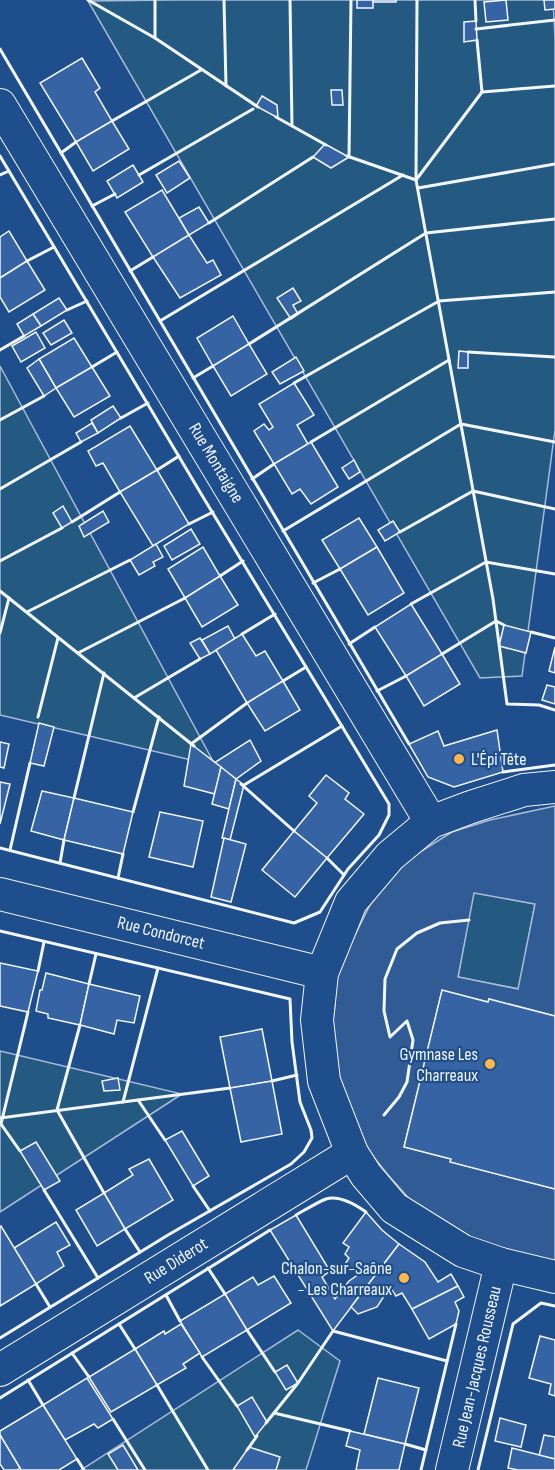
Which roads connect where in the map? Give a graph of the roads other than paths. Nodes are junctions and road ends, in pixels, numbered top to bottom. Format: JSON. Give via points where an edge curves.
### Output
{"nodes":[{"id":1,"x":0,"y":105,"type":"edge"},
{"id":2,"x":555,"y":787,"type":"edge"},
{"id":3,"x":431,"y":822,"type":"junction"},
{"id":4,"x":0,"y":894,"type":"edge"},
{"id":5,"x":322,"y":973,"type":"junction"},
{"id":6,"x":352,"y":1153,"type":"junction"},
{"id":7,"x":501,"y":1264,"type":"junction"},
{"id":8,"x":555,"y":1277,"type":"edge"},
{"id":9,"x":0,"y":1370,"type":"edge"},
{"id":10,"x":452,"y":1470,"type":"edge"}],
"edges":[{"from":1,"to":3,"type":"street","name":"Rue Montaigne"},
{"from":2,"to":3,"type":"street","via":[[524,790]]},
{"from":3,"to":5,"type":"street","via":[[390,856],[351,903]]},
{"from":4,"to":5,"type":"street","name":"Rue Condorcet"},
{"from":5,"to":6,"type":"street","via":[[317,1020],[324,1081]]},
{"from":6,"to":7,"type":"street","via":[[394,1208],[463,1251]]},
{"from":6,"to":9,"type":"street","name":"Rue Diderot"},
{"from":7,"to":8,"type":"street"},
{"from":7,"to":10,"type":"street","name":"Rue Jean-Jacques Rousseau"}]}
